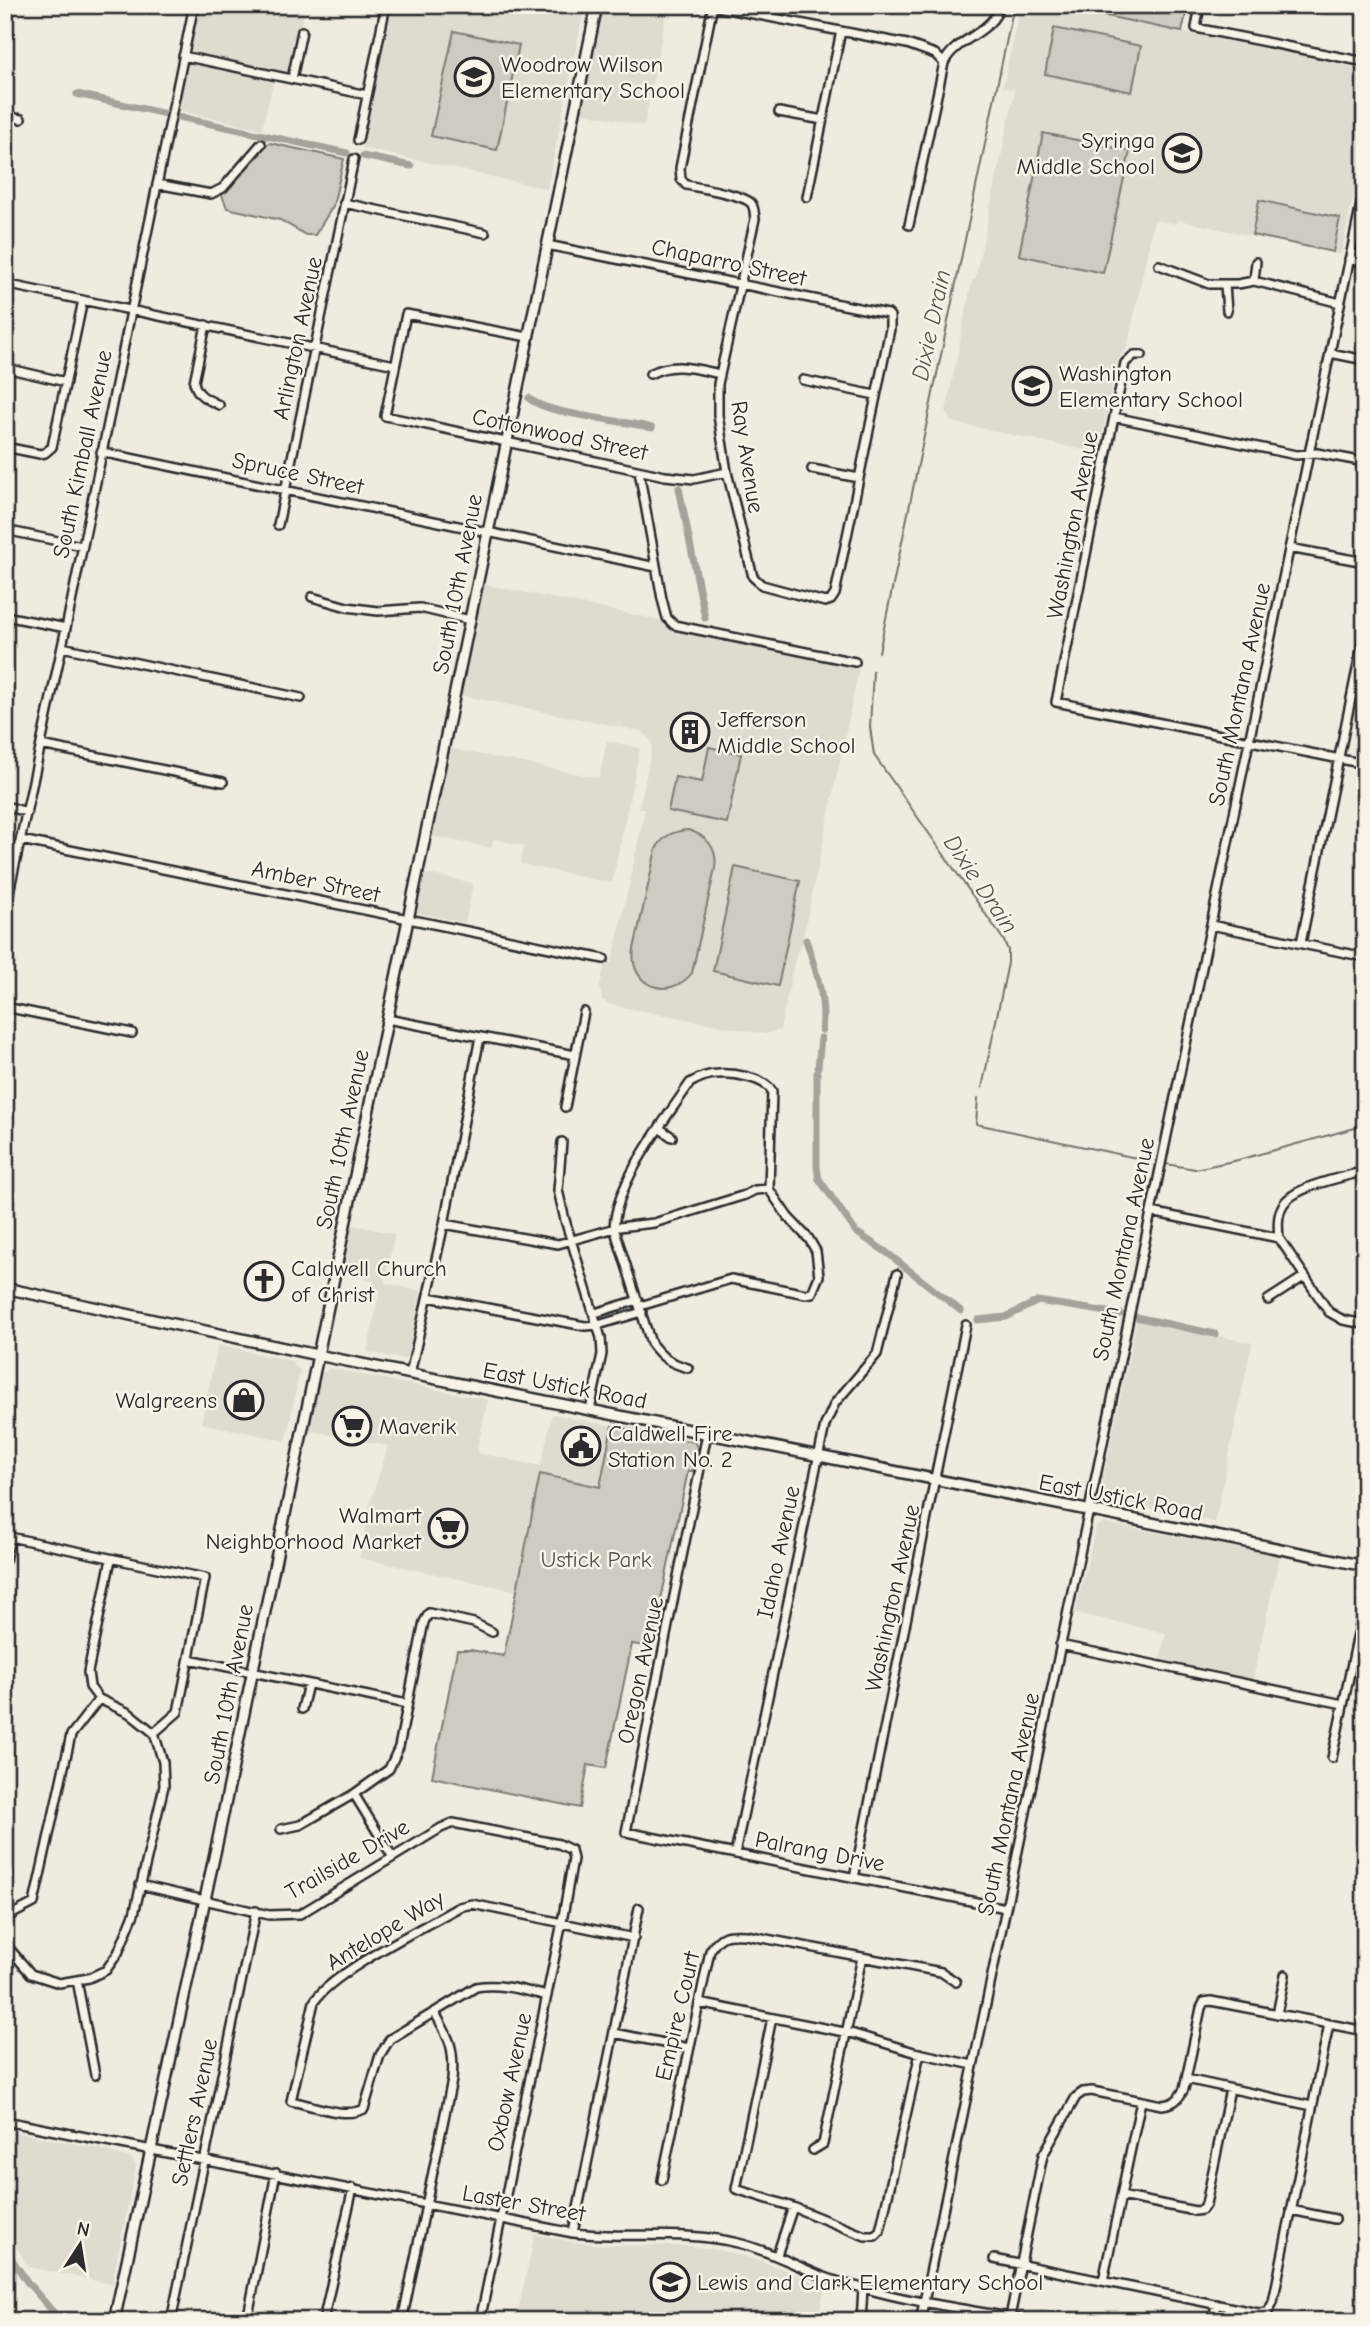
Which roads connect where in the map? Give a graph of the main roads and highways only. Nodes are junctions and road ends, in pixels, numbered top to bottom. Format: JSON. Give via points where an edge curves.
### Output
{"nodes":[{"id":1,"x":597,"y":5,"type":"edge"},
{"id":2,"x":5,"y":1288,"type":"edge"},
{"id":3,"x":317,"y":1355,"type":"junction"},
{"id":4,"x":1365,"y":1566,"type":"edge"},
{"id":5,"x":114,"y":2321,"type":"edge"}],
"edges":[{"from":1,"to":3,"type":"main road","name":"South 10th Avenue"},
{"from":2,"to":3,"type":"main road","name":"East Ustick Road"},
{"from":3,"to":4,"type":"main road","name":"East Ustick Road"},
{"from":3,"to":5,"type":"main road","name":"South 10th Avenue"}]}
